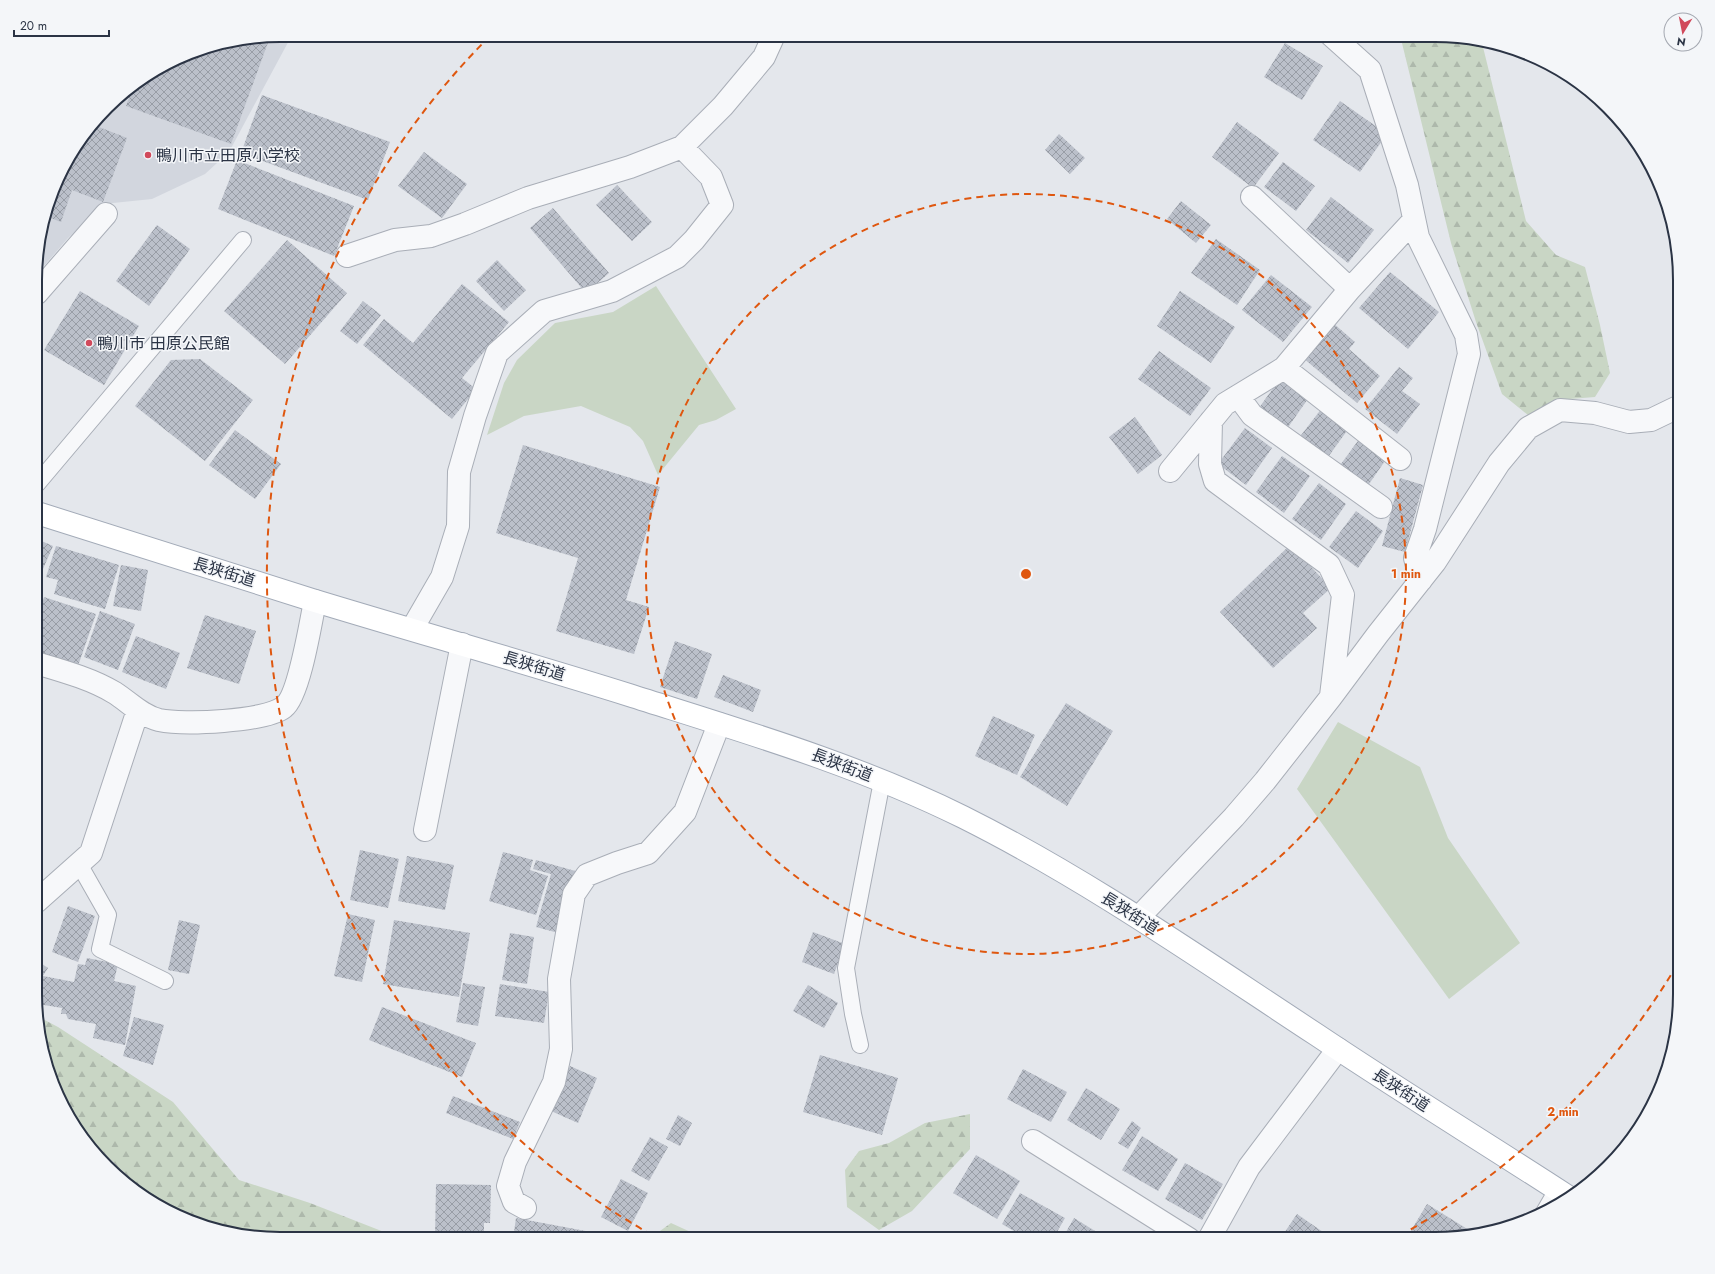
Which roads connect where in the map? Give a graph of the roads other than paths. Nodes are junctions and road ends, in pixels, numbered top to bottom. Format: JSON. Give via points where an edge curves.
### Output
{"nodes":[{"id":1,"x":771,"y":42,"type":"edge"},
{"id":2,"x":1338,"y":42,"type":"edge"},
{"id":3,"x":682,"y":147,"type":"junction"},
{"id":4,"x":1252,"y":197,"type":"dead end"},
{"id":5,"x":106,"y":214,"type":"dead end"},
{"id":6,"x":1414,"y":220,"type":"junction"},
{"id":7,"x":243,"y":240,"type":"dead end"},
{"id":8,"x":347,"y":256,"type":"dead end"},
{"id":9,"x":42,"y":286,"type":"edge"},
{"id":10,"x":1350,"y":289,"type":"junction"},
{"id":11,"x":1284,"y":368,"type":"junction"},
{"id":12,"x":1238,"y":396,"type":"junction"},
{"id":13,"x":1673,"y":409,"type":"edge"},
{"id":14,"x":1211,"y":421,"type":"junction"},
{"id":15,"x":1400,"y":459,"type":"dead end"},
{"id":16,"x":1170,"y":471,"type":"dead end"},
{"id":17,"x":42,"y":478,"type":"edge"},
{"id":18,"x":1381,"y":507,"type":"dead end"},
{"id":19,"x":42,"y":515,"type":"edge"},
{"id":20,"x":1421,"y":580,"type":"junction"},
{"id":21,"x":315,"y":601,"type":"junction"},
{"id":22,"x":412,"y":629,"type":"junction"},
{"id":23,"x":462,"y":644,"type":"junction"},
{"id":24,"x":42,"y":665,"type":"edge"},
{"id":25,"x":1331,"y":697,"type":"junction"},
{"id":26,"x":138,"y":710,"type":"junction"},
{"id":27,"x":719,"y":724,"type":"junction"},
{"id":28,"x":882,"y":781,"type":"junction"},
{"id":29,"x":425,"y":830,"type":"dead end"},
{"id":30,"x":79,"y":864,"type":"junction"},
{"id":31,"x":42,"y":897,"type":"edge"},
{"id":32,"x":1139,"y":917,"type":"junction"},
{"id":33,"x":165,"y":981,"type":"dead end"},
{"id":34,"x":860,"y":1045,"type":"dead end"},
{"id":35,"x":1338,"y":1049,"type":"junction"},
{"id":36,"x":1033,"y":1141,"type":"dead end"},
{"id":37,"x":1562,"y":1193,"type":"edge"},
{"id":38,"x":525,"y":1208,"type":"dead end"},
{"id":39,"x":1178,"y":1232,"type":"edge"},
{"id":40,"x":1213,"y":1232,"type":"edge"}],
"edges":[{"from":1,"to":3,"type":"street","via":[[764,57],[723,106]]},
{"from":2,"to":6,"type":"street","via":[[1370,70],[1407,185]]},
{"from":3,"to":8,"type":"street","via":[[630,167],[528,198],[432,236],[395,240]]},
{"from":3,"to":22,"type":"street","via":[[711,177],[722,205],[677,257],[612,291],[544,311],[497,354],[459,472],[458,526],[442,577]]},
{"from":4,"to":10,"type":"street"},
{"from":5,"to":9,"type":"street"},
{"from":6,"to":10,"type":"street"},
{"from":6,"to":20,"type":"street","via":[[1418,237],[1466,336],[1469,354],[1425,529],[1415,558]]},
{"from":7,"to":17,"type":"lane"},
{"from":10,"to":11,"type":"street"},
{"from":11,"to":12,"type":"street"},
{"from":11,"to":15,"type":"street"},
{"from":12,"to":14,"type":"street","via":[[1225,404]]},
{"from":12,"to":18,"type":"street","via":[[1252,415]]},
{"from":13,"to":20,"type":"street","via":[[1651,420],[1629,422],[1595,413],[1560,410],[1528,428],[1499,463]]},
{"from":14,"to":16,"type":"street"},
{"from":14,"to":25,"type":"street","via":[[1210,464],[1215,481],[1330,565],[1343,595]]},
{"from":19,"to":21,"type":"main road","name":"長狭街道"},
{"from":20,"to":25,"type":"street"},
{"from":21,"to":22,"type":"main road","name":"長狭街道"},
{"from":21,"to":26,"type":"street","via":[[296,688],[285,707],[262,716],[216,722],[158,720]]},
{"from":22,"to":23,"type":"main road","name":"長狭街道"},
{"from":23,"to":27,"type":"main road","name":"長狭街道"},
{"from":23,"to":29,"type":"street"},
{"from":24,"to":26,"type":"street","via":[[85,679],[115,693]]},
{"from":25,"to":32,"type":"street","via":[[1234,818]]},
{"from":26,"to":30,"type":"street","via":[[91,854]]},
{"from":27,"to":28,"type":"main road","name":"長狭街道","via":[[790,746]]},
{"from":27,"to":38,"type":"street","via":[[685,812],[648,853],[587,874],[574,894],[559,980],[561,1049],[554,1082],[515,1162],[508,1186],[514,1202]]},
{"from":28,"to":32,"type":"main road","name":"長狭街道","via":[[964,818]]},
{"from":28,"to":34,"type":"lane","via":[[846,968]]},
{"from":30,"to":31,"type":"street"},
{"from":30,"to":33,"type":"lane","via":[[108,915],[100,949]]},
{"from":32,"to":35,"type":"main road","name":"長狭街道"},
{"from":35,"to":37,"type":"main road","name":"長狭街道"},
{"from":35,"to":40,"type":"street","via":[[1249,1167]]},
{"from":36,"to":39,"type":"street"}]}
